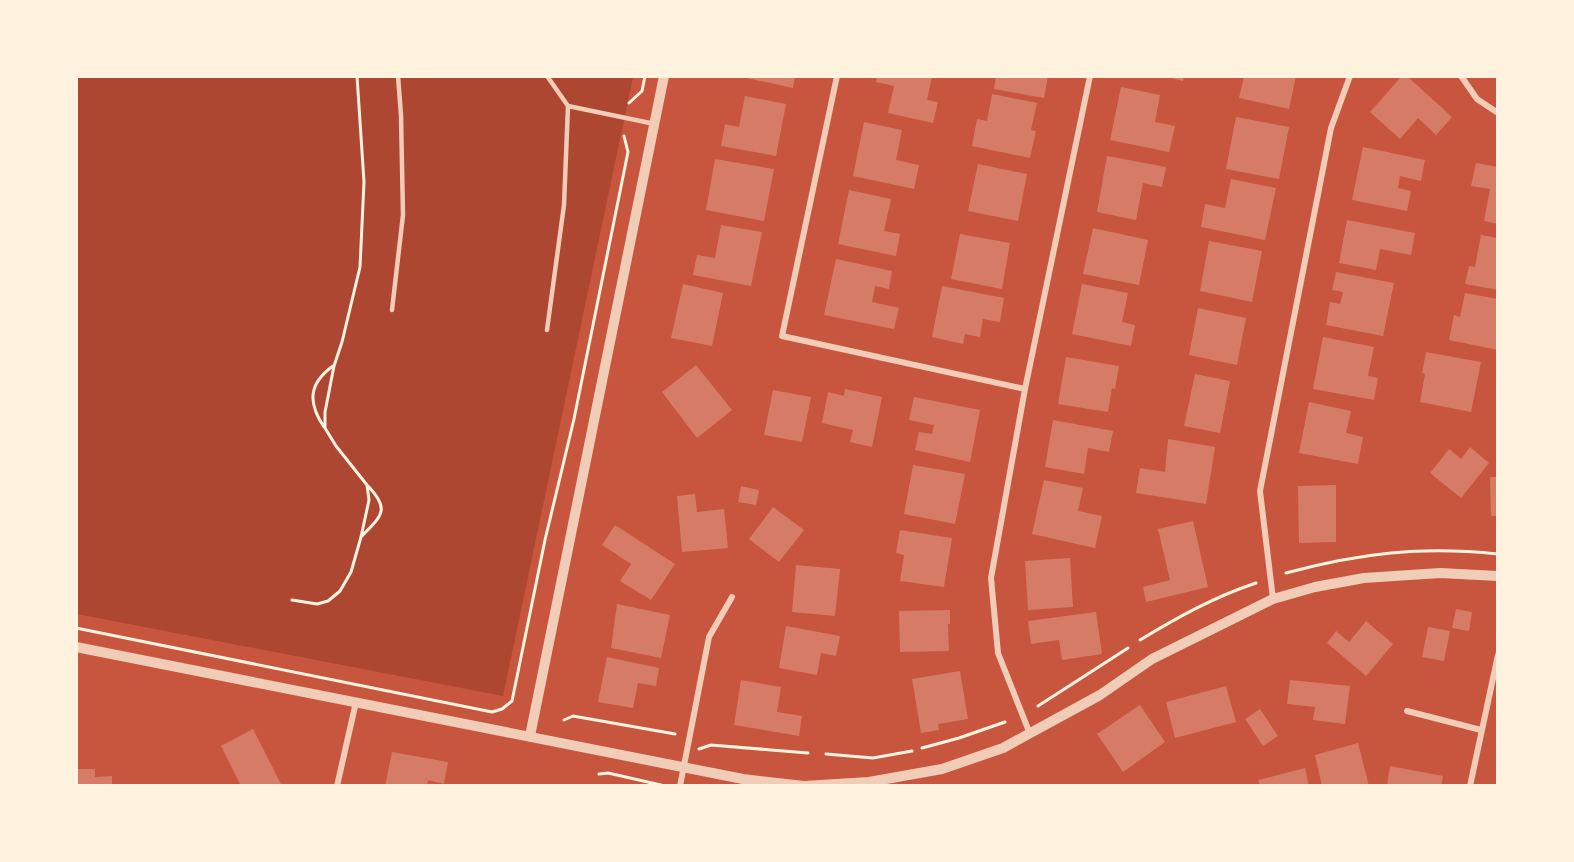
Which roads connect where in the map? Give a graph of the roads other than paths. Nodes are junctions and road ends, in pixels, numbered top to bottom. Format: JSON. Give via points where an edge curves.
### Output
{"nodes":[{"id":1,"x":398,"y":76,"type":"edge"},
{"id":2,"x":547,"y":76,"type":"edge"},
{"id":3,"x":664,"y":76,"type":"edge"},
{"id":4,"x":837,"y":76,"type":"edge"},
{"id":5,"x":1090,"y":76,"type":"edge"},
{"id":6,"x":1350,"y":76,"type":"edge"},
{"id":7,"x":1461,"y":76,"type":"edge"},
{"id":8,"x":568,"y":106,"type":"junction"},
{"id":9,"x":1497,"y":113,"type":"edge"},
{"id":10,"x":655,"y":124,"type":"junction"},
{"id":11,"x":392,"y":310,"type":"dead end"},
{"id":12,"x":547,"y":330,"type":"dead end"},
{"id":13,"x":1025,"y":389,"type":"junction"},
{"id":14,"x":1497,"y":576,"type":"edge"},
{"id":15,"x":732,"y":597,"type":"dead end"},
{"id":16,"x":1273,"y":599,"type":"junction"},
{"id":17,"x":76,"y":647,"type":"edge"},
{"id":18,"x":1497,"y":655,"type":"edge"},
{"id":19,"x":356,"y":702,"type":"junction"},
{"id":20,"x":1407,"y":711,"type":"dead end"},
{"id":21,"x":1481,"y":730,"type":"junction"},
{"id":22,"x":1030,"y":735,"type":"junction"},
{"id":23,"x":530,"y":736,"type":"junction"},
{"id":24,"x":683,"y":766,"type":"junction"},
{"id":25,"x":337,"y":786,"type":"edge"},
{"id":26,"x":680,"y":786,"type":"edge"},
{"id":27,"x":804,"y":786,"type":"edge"},
{"id":28,"x":1470,"y":786,"type":"edge"}],
"edges":[{"from":1,"to":11,"type":"lane","via":[[403,215]]},
{"from":2,"to":8,"type":"lane"},
{"from":3,"to":10,"type":"street"},
{"from":4,"to":13,"type":"street","via":[[782,336]]},
{"from":5,"to":13,"type":"street"},
{"from":6,"to":16,"type":"street","via":[[1331,128],[1260,491]]},
{"from":7,"to":9,"type":"street","via":[[1477,99]]},
{"from":8,"to":10,"type":"lane"},
{"from":8,"to":12,"type":"lane","via":[[564,205]]},
{"from":10,"to":23,"type":"street"},
{"from":13,"to":22,"type":"street","via":[[991,578],[998,653]]},
{"from":14,"to":16,"type":"street","via":[[1440,573],[1364,578]]},
{"from":15,"to":24,"type":"street","via":[[709,637]]},
{"from":16,"to":22,"type":"street","via":[[1152,659],[1100,695]]},
{"from":17,"to":19,"type":"street"},
{"from":18,"to":21,"type":"street"},
{"from":19,"to":23,"type":"street"},
{"from":19,"to":25,"type":"street"},
{"from":20,"to":21,"type":"street"},
{"from":21,"to":28,"type":"street"},
{"from":22,"to":27,"type":"street","via":[[942,769],[869,782]]},
{"from":23,"to":24,"type":"street"},
{"from":24,"to":26,"type":"street"},
{"from":24,"to":27,"type":"street","via":[[743,779]]}]}
